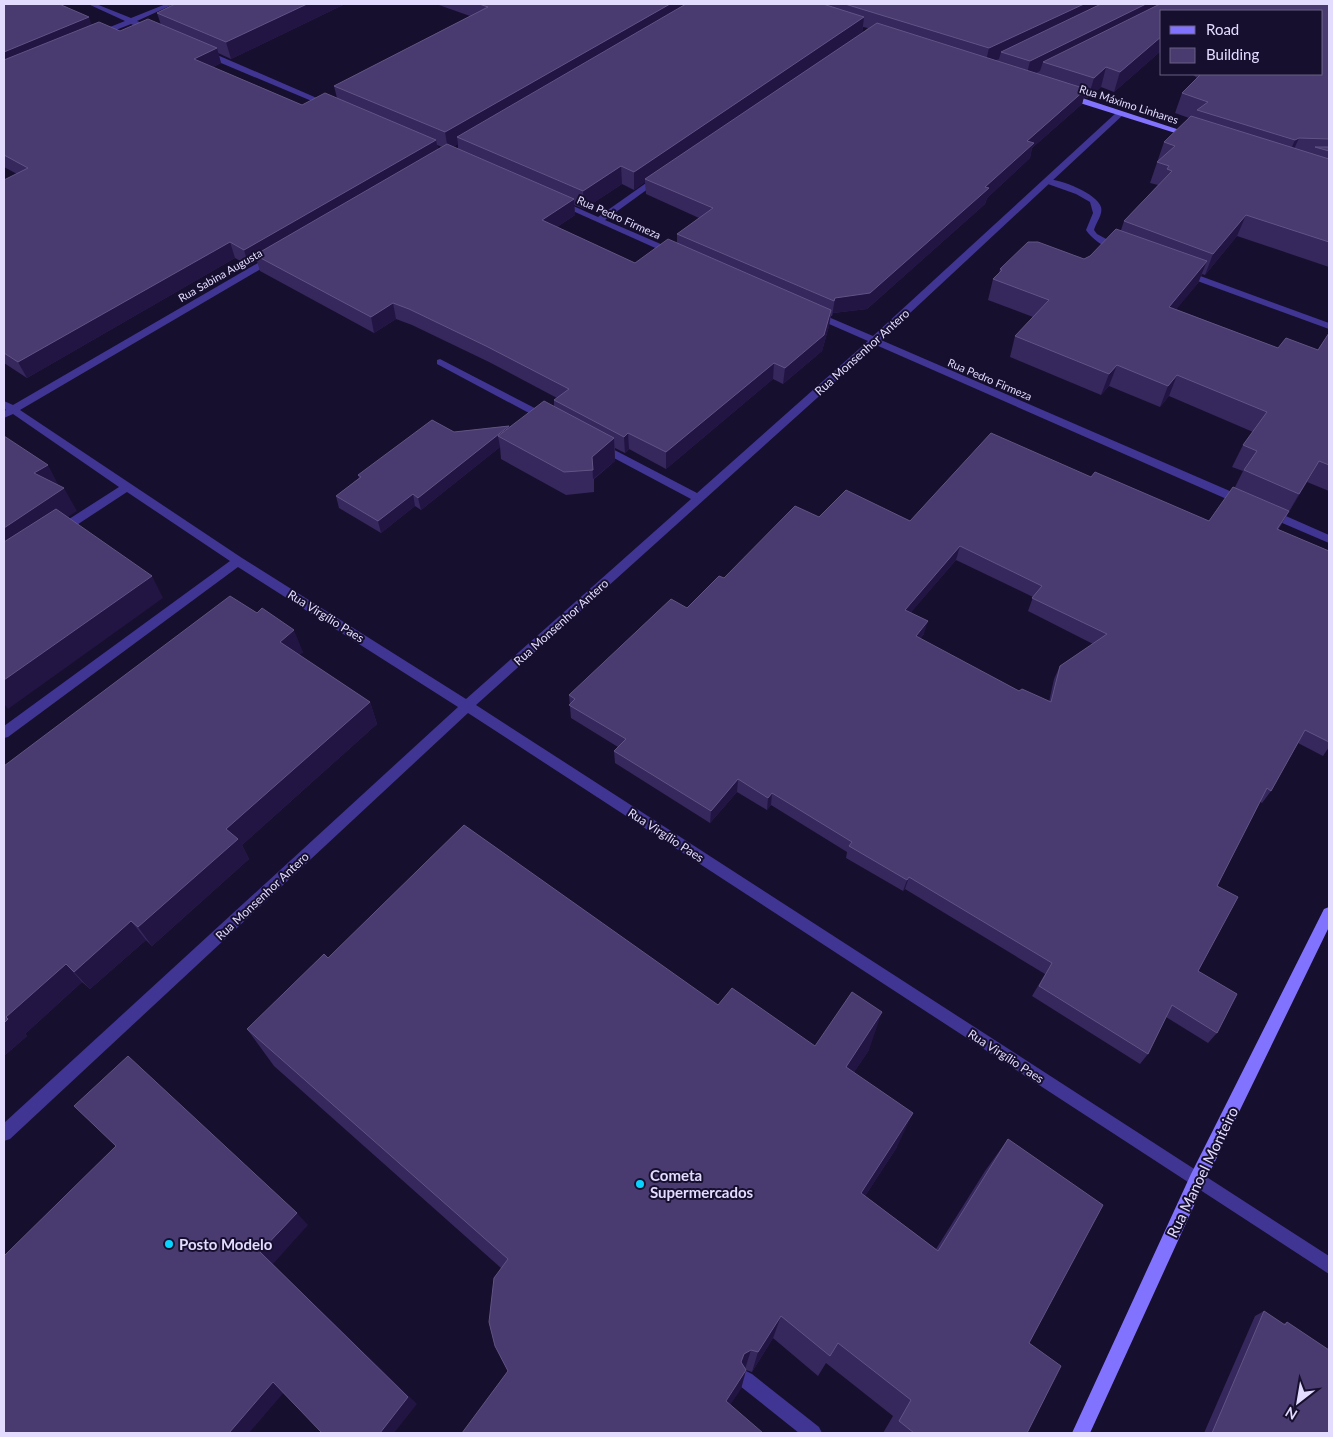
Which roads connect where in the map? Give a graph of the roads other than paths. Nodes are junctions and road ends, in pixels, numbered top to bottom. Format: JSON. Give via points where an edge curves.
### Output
{"nodes":[{"id":1,"x":91,"y":4,"type":"edge"},
{"id":2,"x":171,"y":4,"type":"edge"},
{"id":3,"x":130,"y":22,"type":"junction"},
{"id":4,"x":158,"y":33,"type":"edge"},
{"id":5,"x":94,"y":37,"type":"edge"},
{"id":6,"x":194,"y":48,"type":"edge"},
{"id":7,"x":1063,"y":95,"type":"edge"},
{"id":8,"x":340,"y":109,"type":"edge"},
{"id":9,"x":1120,"y":114,"type":"junction"},
{"id":10,"x":1196,"y":137,"type":"edge"},
{"id":11,"x":666,"y":174,"type":"edge"},
{"id":12,"x":1048,"y":181,"type":"junction"},
{"id":13,"x":546,"y":197,"type":"edge"},
{"id":14,"x":599,"y":220,"type":"junction"},
{"id":15,"x":1129,"y":253,"type":"edge"},
{"id":16,"x":278,"y":255,"type":"edge"},
{"id":17,"x":688,"y":259,"type":"edge"},
{"id":18,"x":1175,"y":270,"type":"edge"},
{"id":19,"x":803,"y":310,"type":"edge"},
{"id":20,"x":1329,"y":326,"type":"edge"},
{"id":21,"x":874,"y":341,"type":"junction"},
{"id":22,"x":440,"y":362,"type":"dead end"},
{"id":23,"x":7,"y":410,"type":"edge"},
{"id":24,"x":552,"y":421,"type":"edge"},
{"id":25,"x":595,"y":444,"type":"edge"},
{"id":26,"x":128,"y":486,"type":"junction"},
{"id":27,"x":699,"y":499,"type":"junction"},
{"id":28,"x":1247,"y":503,"type":"edge"},
{"id":29,"x":1256,"y":507,"type":"edge"},
{"id":30,"x":46,"y":539,"type":"edge"},
{"id":31,"x":1329,"y":539,"type":"edge"},
{"id":32,"x":238,"y":561,"type":"junction"},
{"id":33,"x":467,"y":706,"type":"junction"},
{"id":34,"x":4,"y":732,"type":"edge"},
{"id":35,"x":1329,"y":913,"type":"edge"},
{"id":36,"x":4,"y":1133,"type":"edge"},
{"id":37,"x":1196,"y":1180,"type":"junction"},
{"id":38,"x":1329,"y":1266,"type":"edge"},
{"id":39,"x":746,"y":1380,"type":"edge"},
{"id":40,"x":813,"y":1433,"type":"edge"},
{"id":41,"x":1081,"y":1433,"type":"edge"}],
"edges":[{"from":1,"to":3,"type":"street"},
{"from":2,"to":3,"type":"street"},
{"from":3,"to":4,"type":"street"},
{"from":3,"to":5,"type":"street"},
{"from":6,"to":8,"type":"street"},
{"from":7,"to":9,"type":"street","name":"Rua Máximo Linhares"},
{"from":9,"to":10,"type":"street","name":"Rua Máximo Linhares"},
{"from":9,"to":12,"type":"street","name":"Rua Monsenhor Antero"},
{"from":11,"to":14,"type":"street"},
{"from":12,"to":15,"type":"street","via":[[1092,198],[1098,213],[1090,227],[1094,236]]},
{"from":12,"to":21,"type":"street","name":"Rua Monsenhor Antero"},
{"from":13,"to":14,"type":"street","name":"Rua Pedro Firmeza"},
{"from":14,"to":17,"type":"street","name":"Rua Pedro Firmeza"},
{"from":16,"to":23,"type":"street","name":"Rua Sabina Augusta"},
{"from":18,"to":20,"type":"street"},
{"from":19,"to":21,"type":"street","name":"Rua Pedro Firmeza"},
{"from":21,"to":27,"type":"street","name":"Rua Monsenhor Antero"},
{"from":21,"to":28,"type":"street","name":"Rua Pedro Firmeza"},
{"from":22,"to":24,"type":"street"},
{"from":23,"to":26,"type":"street","name":"Rua Virgílio Paes"},
{"from":25,"to":27,"type":"street"},
{"from":26,"to":30,"type":"street"},
{"from":26,"to":32,"type":"street","name":"Rua Virgílio Paes"},
{"from":27,"to":33,"type":"street","name":"Rua Monsenhor Antero"},
{"from":29,"to":31,"type":"street"},
{"from":32,"to":33,"type":"street","name":"Rua Virgílio Paes"},
{"from":32,"to":34,"type":"street"},
{"from":33,"to":36,"type":"street","name":"Rua Monsenhor Antero"},
{"from":33,"to":37,"type":"street","name":"Rua Virgílio Paes"},
{"from":35,"to":37,"type":"street","name":"Rua Manoel Monteiro"},
{"from":37,"to":38,"type":"street","name":"Rua Virgílio Paes"},
{"from":37,"to":41,"type":"street","name":"Rua Manoel Monteiro"},
{"from":39,"to":40,"type":"street"}]}
